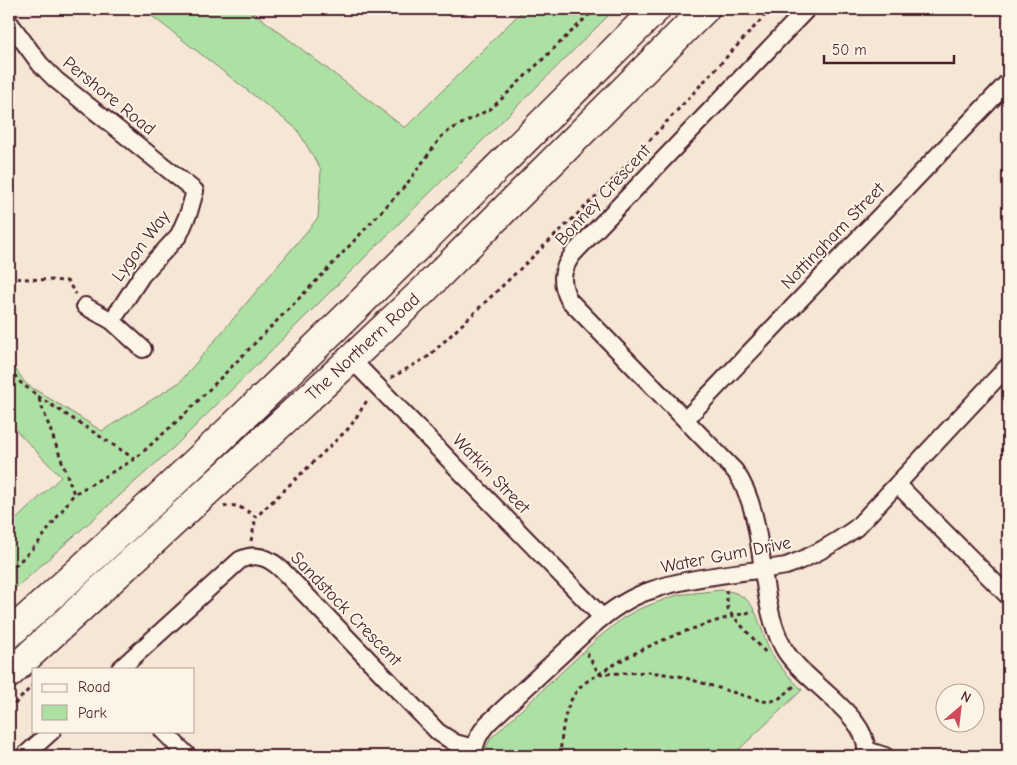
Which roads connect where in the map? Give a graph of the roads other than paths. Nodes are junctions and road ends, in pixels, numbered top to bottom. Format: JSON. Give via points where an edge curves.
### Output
{"nodes":[{"id":1,"x":656,"y":9,"type":"edge"},
{"id":2,"x":705,"y":9,"type":"edge"},
{"id":3,"x":806,"y":9,"type":"edge"},
{"id":4,"x":9,"y":22,"type":"edge"},
{"id":5,"x":1008,"y":82,"type":"edge"},
{"id":6,"x":195,"y":191,"type":"joint"},
{"id":7,"x":85,"y":306,"type":"road end"},
{"id":8,"x":112,"y":321,"type":"junction"},
{"id":9,"x":143,"y":349,"type":"dead end"},
{"id":10,"x":351,"y":359,"type":"junction"},
{"id":11,"x":1008,"y":366,"type":"edge"},
{"id":12,"x":686,"y":419,"type":"junction"},
{"id":13,"x":897,"y":484,"type":"junction"},
{"id":14,"x":762,"y":570,"type":"junction"},
{"id":15,"x":1008,"y":596,"type":"edge"},
{"id":16,"x":602,"y":617,"type":"junction"},
{"id":17,"x":9,"y":634,"type":"edge"},
{"id":18,"x":121,"y":668,"type":"edge"},
{"id":19,"x":9,"y":674,"type":"edge"},
{"id":20,"x":51,"y":732,"type":"edge"},
{"id":21,"x":164,"y":732,"type":"edge"},
{"id":22,"x":474,"y":752,"type":"edge"},
{"id":23,"x":866,"y":753,"type":"edge"},
{"id":24,"x":24,"y":756,"type":"edge"},
{"id":25,"x":188,"y":756,"type":"edge"},
{"id":26,"x":885,"y":756,"type":"edge"}],
"edges":[{"from":1,"to":17,"type":"highway","name":"The Northern Road","via":[[283,380]]},
{"from":2,"to":10,"type":"highway","name":"The Northern Road"},
{"from":3,"to":12,"type":"street","name":"Bonney Crescent","via":[[573,254],[564,268],[562,279],[569,300]]},
{"from":4,"to":6,"type":"street","name":"Pershore Road","via":[[56,80]]},
{"from":5,"to":12,"type":"street","name":"Nottingham Street"},
{"from":6,"to":8,"type":"street","name":"Lygon Way","via":[[179,235],[142,275]]},
{"from":7,"to":8,"type":"street"},
{"from":8,"to":9,"type":"street"},
{"from":10,"to":16,"type":"street","name":"Watkin Street"},
{"from":10,"to":19,"type":"highway","name":"The Northern Road"},
{"from":11,"to":13,"type":"street","name":"Water Gum Drive"},
{"from":12,"to":14,"type":"street","name":"Bonney Crescent","via":[[741,480],[752,508]]},
{"from":13,"to":14,"type":"street","name":"Water Gum Drive","via":[[856,528],[835,544],[802,561]]},
{"from":13,"to":15,"type":"street"},
{"from":14,"to":16,"type":"street","name":"Water Gum Drive","via":[[648,591]]},
{"from":14,"to":23,"type":"street","name":"Bonney Crescent","via":[[769,608],[784,648],[795,664],[856,721],[862,730]]},
{"from":16,"to":22,"type":"street","name":"Water Gum Drive","via":[[487,724],[477,739]]},
{"from":18,"to":22,"type":"street","name":"Sandstock Crescent","via":[[240,560],[247,556],[265,558],[281,570],[438,732]]},
{"from":20,"to":24,"type":"street"},
{"from":21,"to":25,"type":"street"},
{"from":23,"to":26,"type":"street"}]}
